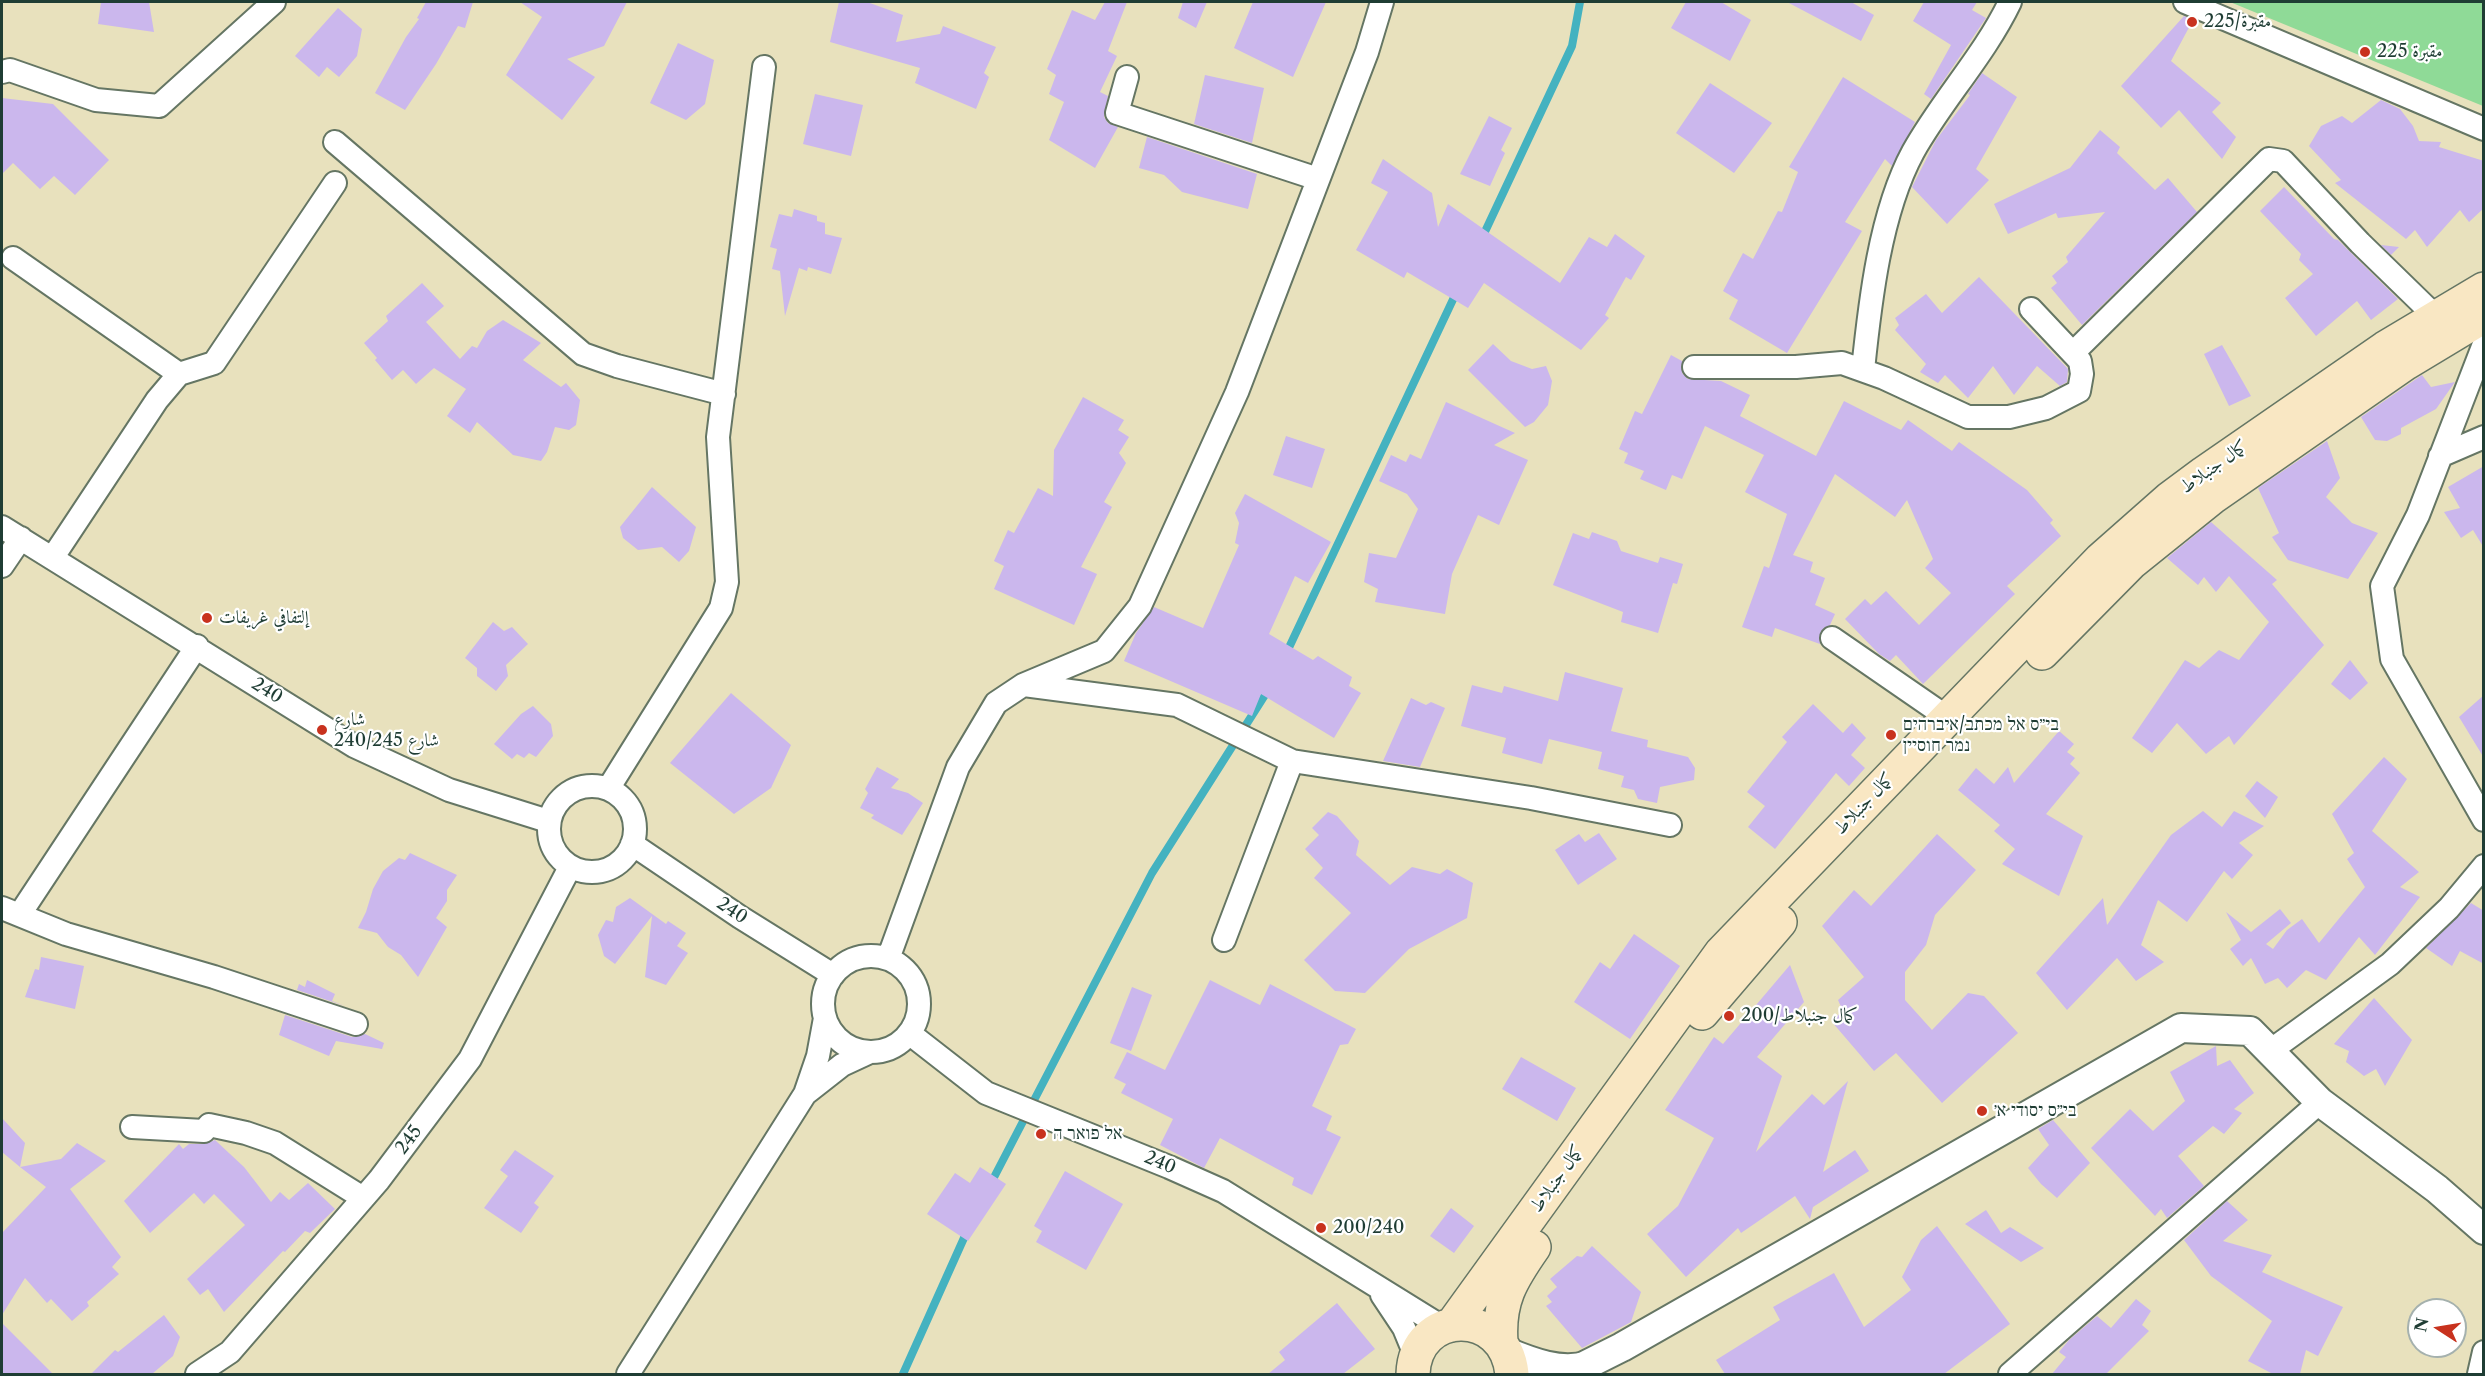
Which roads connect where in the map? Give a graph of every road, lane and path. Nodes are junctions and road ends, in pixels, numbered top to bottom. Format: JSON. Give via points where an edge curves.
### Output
{"nodes":[{"id":1,"x":274,"y":2,"type":"edge"},
{"id":2,"x":1382,"y":2,"type":"edge"},
{"id":3,"x":2010,"y":2,"type":"edge"},
{"id":4,"x":2185,"y":2,"type":"edge"},
{"id":5,"x":764,"y":67,"type":"dead end"},
{"id":6,"x":2,"y":72,"type":"edge"},
{"id":7,"x":1127,"y":77,"type":"dead end"},
{"id":8,"x":2484,"y":129,"type":"edge"},
{"id":9,"x":335,"y":142,"type":"dead end"},
{"id":10,"x":1318,"y":179,"type":"junction"},
{"id":11,"x":335,"y":183,"type":"dead end"},
{"id":12,"x":14,"y":258,"type":"dead end"},
{"id":13,"x":2484,"y":289,"type":"edge"},
{"id":14,"x":2031,"y":309,"type":"dead end"},
{"id":15,"x":2435,"y":316,"type":"junction"},
{"id":16,"x":2484,"y":316,"type":"edge"},
{"id":17,"x":2484,"y":344,"type":"edge"},
{"id":18,"x":2073,"y":354,"type":"junction"},
{"id":19,"x":1694,"y":367,"type":"dead end"},
{"id":20,"x":1863,"y":370,"type":"junction"},
{"id":21,"x":179,"y":374,"type":"junction"},
{"id":22,"x":724,"y":394,"type":"junction"},
{"id":23,"x":2484,"y":437,"type":"edge"},
{"id":24,"x":2440,"y":456,"type":"junction"},
{"id":25,"x":2,"y":527,"type":"edge"},
{"id":26,"x":21,"y":538,"type":"junction"},
{"id":27,"x":53,"y":557,"type":"junction"},
{"id":28,"x":2,"y":566,"type":"edge"},
{"id":29,"x":1832,"y":638,"type":"dead end"},
{"id":30,"x":197,"y":646,"type":"junction"},
{"id":31,"x":1023,"y":685,"type":"junction"},
{"id":32,"x":1948,"y":718,"type":"junction"},
{"id":33,"x":1292,"y":761,"type":"junction"},
{"id":34,"x":608,"y":789,"type":"junction"},
{"id":35,"x":548,"y":820,"type":"junction"},
{"id":36,"x":2484,"y":820,"type":"edge"},
{"id":37,"x":1670,"y":825,"type":"dead end"},
{"id":38,"x":633,"y":844,"type":"junction"},
{"id":39,"x":2484,"y":866,"type":"edge"},
{"id":40,"x":570,"y":867,"type":"junction"},
{"id":41,"x":11,"y":911,"type":"edge"},
{"id":42,"x":1224,"y":940,"type":"dead end"},
{"id":43,"x":888,"y":959,"type":"junction"},
{"id":44,"x":833,"y":975,"type":"junction"},
{"id":45,"x":825,"y":1018,"type":"junction"},
{"id":46,"x":356,"y":1024,"type":"dead end"},
{"id":47,"x":909,"y":1033,"type":"junction"},
{"id":48,"x":2270,"y":1051,"type":"junction"},
{"id":49,"x":870,"y":1052,"type":"junction"},
{"id":50,"x":806,"y":1094,"type":"junction"},
{"id":51,"x":2320,"y":1102,"type":"junction"},
{"id":52,"x":132,"y":1127,"type":"dead end"},
{"id":53,"x":363,"y":1198,"type":"junction"},
{"id":54,"x":2484,"y":1230,"type":"edge"},
{"id":55,"x":1375,"y":1287,"type":"junction"},
{"id":56,"x":1448,"y":1326,"type":"junction"},
{"id":57,"x":2484,"y":1352,"type":"edge"},
{"id":58,"x":1506,"y":1356,"type":"edge"},
{"id":59,"x":1414,"y":1369,"type":"edge"},
{"id":60,"x":1579,"y":1369,"type":"edge"},
{"id":61,"x":197,"y":1374,"type":"edge"},
{"id":62,"x":628,"y":1374,"type":"edge"},
{"id":63,"x":2010,"y":1374,"type":"edge"},
{"id":64,"x":2479,"y":1374,"type":"edge"}],
"edges":[{"from":1,"to":6,"type":"street","via":[[159,106],[96,100],[10,70]]},
{"from":2,"to":10,"type":"street"},
{"from":3,"to":20,"type":"street","via":[[1997,28],[1914,152],[1890,205],[1869,314]]},
{"from":4,"to":8,"type":"street"},
{"from":5,"to":22,"type":"street"},
{"from":7,"to":10,"type":"street","via":[[1117,113]]},
{"from":9,"to":22,"type":"street","via":[[583,354]]},
{"from":10,"to":31,"type":"street","via":[[1238,392],[1140,606],[1104,651]]},
{"from":11,"to":21,"type":"street","via":[[214,363]]},
{"from":12,"to":21,"type":"street"},
{"from":13,"to":15,"type":"main road","name":"كمال جنبلاط"},
{"from":14,"to":18,"type":"street"},
{"from":15,"to":18,"type":"street","via":[[2283,161],[2269,159]]},
{"from":15,"to":32,"type":"main road","name":"كمال جنبلاط","via":[[2169,499],[2101,559]]},
{"from":16,"to":58,"type":"main road","name":"كمال جنبلاط","via":[[2406,363],[2222,490],[2131,563],[1792,908],[1683,1036],[1512,1280],[1499,1318]]},
{"from":17,"to":24,"type":"street"},
{"from":18,"to":20,"type":"street","via":[[2080,361],[2079,391],[2046,408],[2009,417],[1968,417]]},
{"from":19,"to":20,"type":"street","via":[[1842,363]]},
{"from":21,"to":27,"type":"street","via":[[157,400]]},
{"from":22,"to":34,"type":"street","via":[[718,437],[727,582],[721,608]]},
{"from":23,"to":24,"type":"street"},
{"from":24,"to":36,"type":"street","via":[[2418,515],[2382,586],[2392,659]]},
{"from":25,"to":26,"type":"street","name":"240"},
{"from":26,"to":27,"type":"street","name":"240"},
{"from":26,"to":28,"type":"street"},
{"from":27,"to":30,"type":"street","name":"240"},
{"from":29,"to":32,"type":"street"},
{"from":30,"to":35,"type":"street","name":"240","via":[[354,747],[449,790]]},
{"from":30,"to":41,"type":"street"},
{"from":31,"to":33,"type":"street","via":[[1177,705]]},
{"from":31,"to":43,"type":"street","via":[[996,703],[958,767]]},
{"from":32,"to":56,"type":"main road","name":"كمال جنبلاط","via":[[1721,953]]},
{"from":33,"to":37,"type":"street","via":[[1531,798]]},
{"from":33,"to":42,"type":"street"},
{"from":34,"to":35,"type":"street","via":[[594,785],[568,793]]},
{"from":34,"to":38,"type":"street","via":[[619,795],[631,812]]},
{"from":35,"to":40,"type":"street","via":[[551,843],[558,857]]},
{"from":38,"to":40,"type":"street","via":[[618,864],[606,870],[588,872]]},
{"from":38,"to":44,"type":"street","name":"240"},
{"from":39,"to":48,"type":"street","via":[[2449,908],[2390,963]]},
{"from":40,"to":53,"type":"street","name":"245","via":[[470,1059]]},
{"from":41,"to":46,"type":"street","via":[[66,934]]},
{"from":43,"to":44,"type":"street","via":[[858,958]]},
{"from":43,"to":47,"type":"street","via":[[901,966],[917,990],[919,1005]]},
{"from":44,"to":45,"type":"street","via":[[824,996]]},
{"from":45,"to":49,"type":"street","via":[[842,1043]]},
{"from":45,"to":50,"type":"street"},
{"from":47,"to":49,"type":"street","via":[[885,1051]]},
{"from":47,"to":55,"type":"street","name":"240","via":[[986,1093],[1223,1191],[1332,1256]]},
{"from":48,"to":51,"type":"street"},
{"from":48,"to":60,"type":"street","via":[[2250,1031],[2181,1028]]},
{"from":49,"to":50,"type":"street","via":[[842,1065]]},
{"from":50,"to":62,"type":"street"},
{"from":51,"to":54,"type":"street","via":[[2437,1189]]},
{"from":51,"to":63,"type":"street"},
{"from":52,"to":53,"type":"street","via":[[204,1131],[209,1125],[246,1133],[275,1143]]},
{"from":53,"to":61,"type":"street","name":"245","via":[[230,1352]]},
{"from":55,"to":56,"type":"street","name":"240"},
{"from":55,"to":59,"type":"street","name":"240","via":[[1396,1316]]},
{"from":56,"to":58,"type":"main road","via":[[1482,1327]]},
{"from":56,"to":59,"type":"main road","name":"كمال جنبلاط","via":[[1427,1339]]},
{"from":57,"to":64,"type":"street"},
{"from":58,"to":60,"type":"street"}]}
